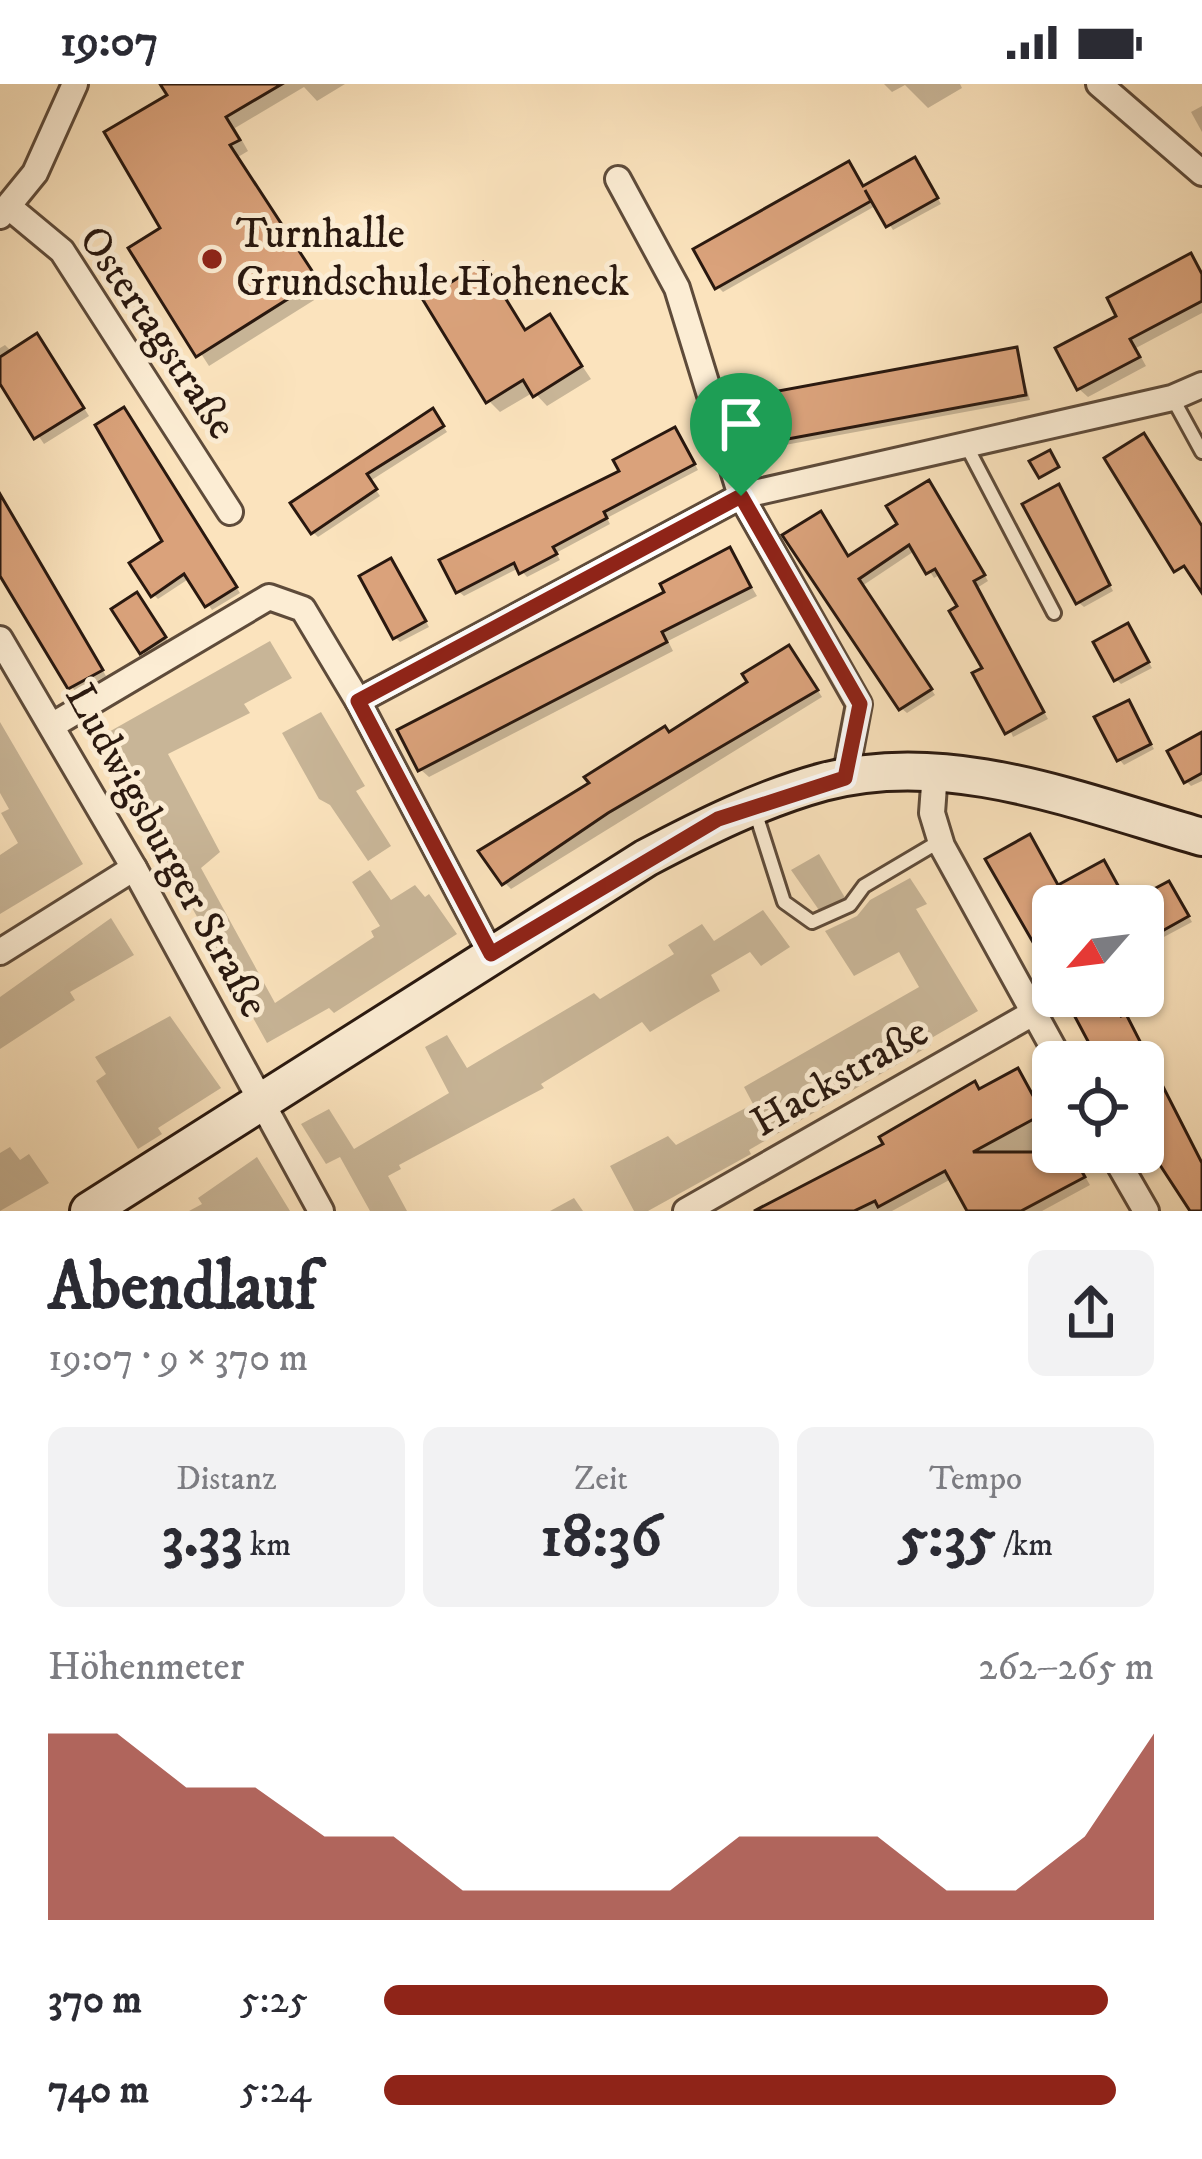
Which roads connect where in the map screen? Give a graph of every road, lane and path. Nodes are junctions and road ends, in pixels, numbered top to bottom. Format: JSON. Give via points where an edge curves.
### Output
{"nodes":[{"id":1,"x":75,"y":84,"type":"edge"},
{"id":2,"x":1099,"y":84,"type":"edge"},
{"id":3,"x":1202,"y":173,"type":"edge"},
{"id":4,"x":617,"y":178,"type":"dead end"},
{"id":5,"x":4,"y":212,"type":"edge"},
{"id":6,"x":1202,"y":385,"type":"edge"},
{"id":7,"x":1172,"y":398,"type":"junction"},
{"id":8,"x":966,"y":443,"type":"junction"},
{"id":9,"x":1202,"y":452,"type":"edge"},
{"id":10,"x":741,"y":496,"type":"junction"},
{"id":11,"x":230,"y":512,"type":"dead end"},
{"id":12,"x":1054,"y":613,"type":"dead end"},
{"id":13,"x":0,"y":639,"type":"edge"},
{"id":14,"x":358,"y":701,"type":"junction"},
{"id":15,"x":53,"y":725,"type":"junction"},
{"id":16,"x":935,"y":772,"type":"junction"},
{"id":17,"x":845,"y":778,"type":"junction"},
{"id":18,"x":754,"y":806,"type":"junction"},
{"id":19,"x":1202,"y":837,"type":"edge"},
{"id":20,"x":940,"y":841,"type":"junction"},
{"id":21,"x":134,"y":868,"type":"junction"},
{"id":22,"x":0,"y":952,"type":"edge"},
{"id":23,"x":491,"y":954,"type":"junction"},
{"id":24,"x":1032,"y":1010,"type":"edge"},
{"id":25,"x":1032,"y":1013,"type":"edge"},
{"id":26,"x":262,"y":1103,"type":"junction"},
{"id":27,"x":1124,"y":1173,"type":"edge"},
{"id":28,"x":88,"y":1211,"type":"edge"},
{"id":29,"x":321,"y":1211,"type":"edge"},
{"id":30,"x":686,"y":1211,"type":"edge"},
{"id":31,"x":1145,"y":1211,"type":"edge"}],
"edges":[{"from":1,"to":5,"type":"street","via":[[35,173]]},
{"from":2,"to":3,"type":"street"},
{"from":4,"to":10,"type":"street","via":[[677,288]]},
{"from":5,"to":11,"type":"street","name":"Ostertagstraße","via":[[62,251]]},
{"from":6,"to":7,"type":"street"},
{"from":7,"to":8,"type":"street"},
{"from":7,"to":9,"type":"lane"},
{"from":8,"to":10,"type":"street"},
{"from":8,"to":12,"type":"lane"},
{"from":10,"to":14,"type":"street"},
{"from":10,"to":17,"type":"street","via":[[860,704]]},
{"from":13,"to":15,"type":"street","name":"Ludwigsburger Straße"},
{"from":14,"to":15,"type":"street","via":[[302,610],[269,597]]},
{"from":14,"to":23,"type":"street"},
{"from":15,"to":21,"type":"street","name":"Ludwigsburger Straße"},
{"from":16,"to":17,"type":"main road"},
{"from":16,"to":19,"type":"main road","via":[[1026,787]]},
{"from":16,"to":20,"type":"street"},
{"from":17,"to":18,"type":"main road"},
{"from":18,"to":20,"type":"lane","via":[[784,902],[812,922]]},
{"from":18,"to":23,"type":"main road","via":[[646,858]]},
{"from":20,"to":24,"type":"street"},
{"from":21,"to":22,"type":"street"},
{"from":21,"to":26,"type":"street","name":"Ludwigsburger Straße"},
{"from":23,"to":26,"type":"main road"},
{"from":25,"to":30,"type":"street","name":"Hackstraße"},
{"from":26,"to":28,"type":"main road"},
{"from":26,"to":29,"type":"street","name":"Ludwigsburger Straße"},
{"from":27,"to":31,"type":"street"}]}
